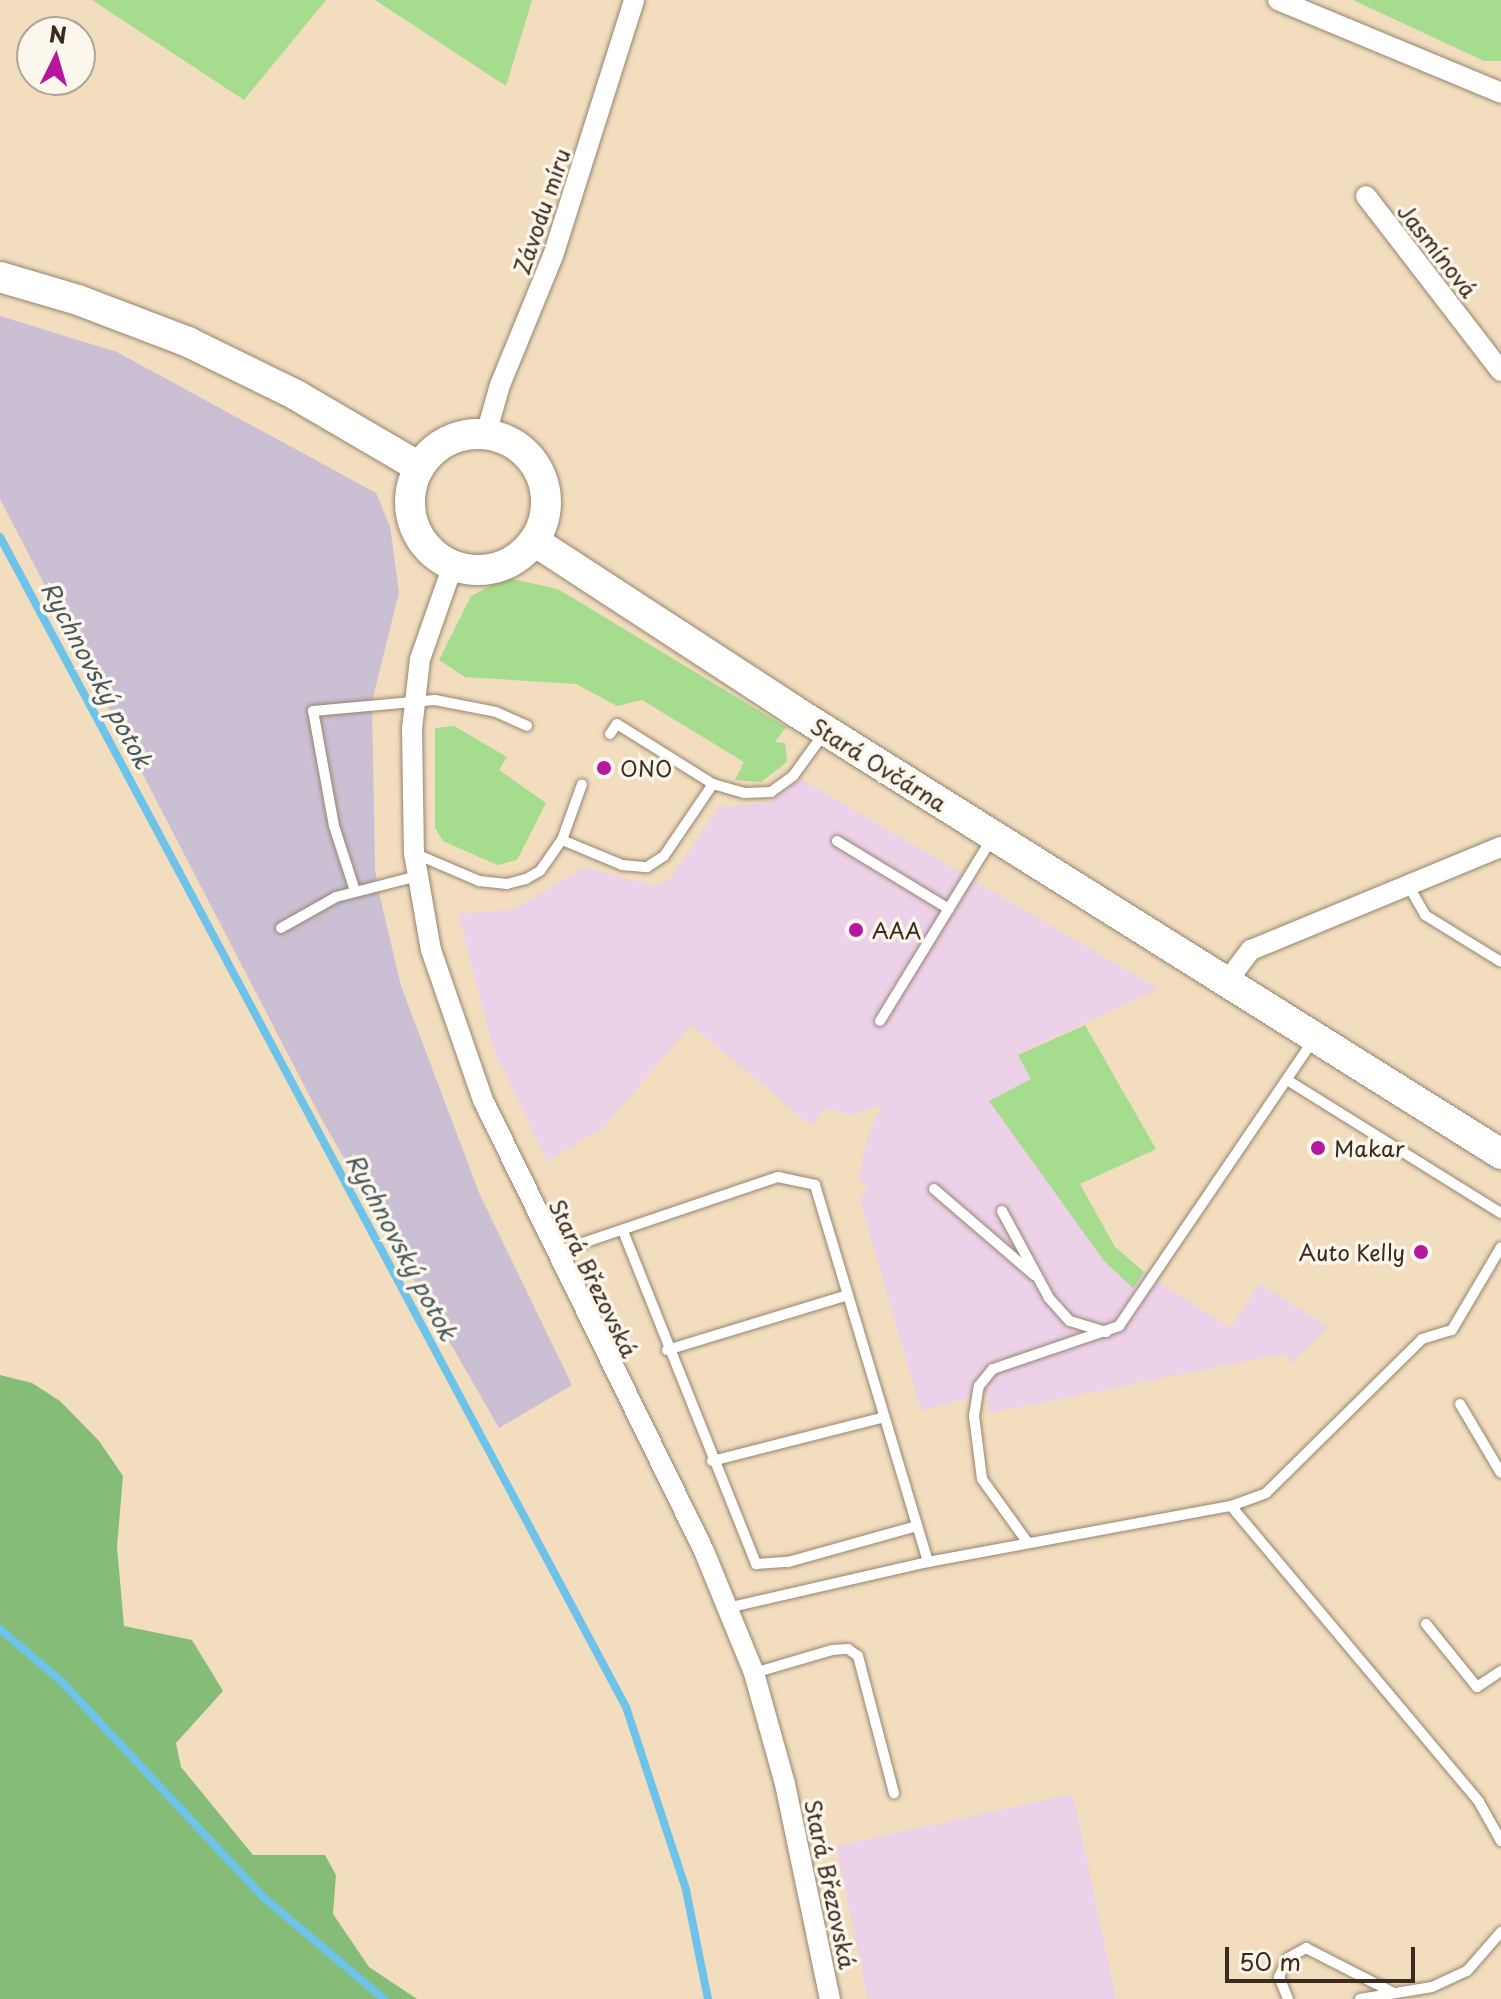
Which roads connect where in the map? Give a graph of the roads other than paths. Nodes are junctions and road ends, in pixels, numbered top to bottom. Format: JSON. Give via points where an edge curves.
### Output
{"nodes":[{"id":1,"x":634,"y":0,"type":"edge"},
{"id":2,"x":1278,"y":0,"type":"edge"},
{"id":3,"x":1501,"y":93,"type":"edge"},
{"id":4,"x":1366,"y":196,"type":"dead end"},
{"id":5,"x":0,"y":277,"type":"edge"},
{"id":6,"x":1501,"y":371,"type":"edge"},
{"id":7,"x":486,"y":434,"type":"junction"},
{"id":8,"x":419,"y":467,"type":"junction"},
{"id":9,"x":534,"y":541,"type":"junction"},
{"id":10,"x":453,"y":565,"type":"junction"},
{"id":11,"x":414,"y":700,"type":"junction"},
{"id":12,"x":527,"y":726,"type":"dead end"},
{"id":13,"x":826,"y":731,"type":"junction"},
{"id":14,"x":610,"y":734,"type":"dead end"},
{"id":15,"x":582,"y":784,"type":"dead end"},
{"id":16,"x":713,"y":784,"type":"junction"},
{"id":17,"x":993,"y":836,"type":"junction"},
{"id":18,"x":562,"y":840,"type":"junction"},
{"id":19,"x":837,"y":841,"type":"dead end"},
{"id":20,"x":1501,"y":847,"type":"edge"},
{"id":21,"x":414,"y":853,"type":"junction"},
{"id":22,"x":418,"y":876,"type":"junction"},
{"id":23,"x":1408,"y":885,"type":"junction"},
{"id":24,"x":355,"y":891,"type":"junction"},
{"id":25,"x":949,"y":909,"type":"junction"},
{"id":26,"x":281,"y":928,"type":"dead end"},
{"id":27,"x":1501,"y":962,"type":"edge"},
{"id":28,"x":1228,"y":980,"type":"junction"},
{"id":29,"x":880,"y":1021,"type":"dead end"},
{"id":30,"x":1316,"y":1036,"type":"junction"},
{"id":31,"x":1287,"y":1080,"type":"junction"},
{"id":32,"x":1501,"y":1154,"type":"edge"},
{"id":33,"x":934,"y":1189,"type":"dead end"},
{"id":34,"x":1002,"y":1211,"type":"dead end"},
{"id":35,"x":1501,"y":1213,"type":"edge"},
{"id":36,"x":623,"y":1231,"type":"junction"},
{"id":37,"x":1501,"y":1247,"type":"edge"},
{"id":38,"x":554,"y":1253,"type":"junction"},
{"id":39,"x":1038,"y":1278,"type":"junction"},
{"id":40,"x":848,"y":1295,"type":"junction"},
{"id":41,"x":1106,"y":1332,"type":"junction"},
{"id":42,"x":667,"y":1350,"type":"junction"},
{"id":43,"x":1460,"y":1404,"type":"dead end"},
{"id":44,"x":884,"y":1417,"type":"junction"},
{"id":45,"x":712,"y":1461,"type":"junction"},
{"id":46,"x":1501,"y":1473,"type":"edge"},
{"id":47,"x":1231,"y":1506,"type":"junction"},
{"id":48,"x":917,"y":1526,"type":"junction"},
{"id":49,"x":1028,"y":1543,"type":"junction"},
{"id":50,"x":928,"y":1562,"type":"junction"},
{"id":51,"x":726,"y":1608,"type":"junction"},
{"id":52,"x":1426,"y":1624,"type":"dead end"},
{"id":53,"x":1501,"y":1671,"type":"edge"},
{"id":54,"x":754,"y":1673,"type":"junction"},
{"id":55,"x":894,"y":1793,"type":"dead end"},
{"id":56,"x":1501,"y":1841,"type":"edge"},
{"id":57,"x":1501,"y":1932,"type":"edge"},
{"id":58,"x":1394,"y":1993,"type":"junction"},
{"id":59,"x":830,"y":1999,"type":"edge"},
{"id":60,"x":1288,"y":1999,"type":"edge"},
{"id":61,"x":1360,"y":1999,"type":"edge"}],
"edges":[{"from":1,"to":7,"type":"street","name":"Závodu míru","via":[[553,256],[500,385]]},
{"from":2,"to":3,"type":"street"},
{"from":4,"to":6,"type":"street","name":"Jasmínová"},
{"from":5,"to":8,"type":"main road","via":[[188,342],[296,395]]},
{"from":7,"to":8,"type":"main road","via":[[451,440]]},
{"from":7,"to":9,"type":"main road","via":[[520,448],[539,470],[546,506]]},
{"from":8,"to":10,"type":"main road","via":[[411,495],[414,524],[429,548]]},
{"from":9,"to":10,"type":"main road","via":[[501,566],[473,570]]},
{"from":9,"to":13,"type":"main road","name":"Stará Ovčárna"},
{"from":10,"to":11,"type":"street","name":"Stará Březovská","via":[[426,636]]},
{"from":11,"to":12,"type":"lane","via":[[469,705]]},
{"from":11,"to":21,"type":"street","name":"Stará Březovská"},
{"from":11,"to":24,"type":"lane","via":[[313,711],[334,826]]},
{"from":13,"to":16,"type":"lane","via":[[793,776],[771,792],[745,793]]},
{"from":13,"to":17,"type":"main road","name":"Stará Ovčárna"},
{"from":14,"to":16,"type":"lane","via":[[617,724]]},
{"from":15,"to":18,"type":"lane"},
{"from":16,"to":18,"type":"lane","via":[[664,856],[647,867],[622,865]]},
{"from":17,"to":25,"type":"lane"},
{"from":17,"to":28,"type":"main road","name":"Stará Ovčárna"},
{"from":18,"to":21,"type":"lane","via":[[540,871],[507,884],[479,881]]},
{"from":19,"to":25,"type":"lane"},
{"from":20,"to":23,"type":"street"},
{"from":21,"to":22,"type":"street","name":"Stará Březovská"},
{"from":22,"to":24,"type":"lane"},
{"from":22,"to":38,"type":"street","name":"Stará Březovská","via":[[431,950],[483,1100]]},
{"from":23,"to":27,"type":"lane","via":[[1425,915]]},
{"from":23,"to":28,"type":"street","via":[[1251,950]]},
{"from":24,"to":26,"type":"lane"},
{"from":25,"to":29,"type":"lane"},
{"from":28,"to":30,"type":"main road","name":"Stará Ovčárna"},
{"from":30,"to":31,"type":"lane"},
{"from":30,"to":32,"type":"main road","name":"Stará Ovčárna"},
{"from":31,"to":35,"type":"lane"},
{"from":31,"to":41,"type":"lane","via":[[1119,1326]]},
{"from":33,"to":39,"type":"lane"},
{"from":34,"to":39,"type":"lane"},
{"from":36,"to":38,"type":"lane"},
{"from":36,"to":40,"type":"lane","via":[[778,1177],[806,1180],[822,1195]]},
{"from":36,"to":42,"type":"lane"},
{"from":37,"to":47,"type":"lane","via":[[1452,1330],[1422,1339],[1296,1467],[1266,1493]]},
{"from":38,"to":51,"type":"street","name":"Stará Březovská","via":[[704,1551]]},
{"from":39,"to":41,"type":"lane","via":[[1070,1321]]},
{"from":40,"to":42,"type":"lane"},
{"from":40,"to":44,"type":"lane"},
{"from":41,"to":49,"type":"lane","via":[[993,1369],[973,1399],[982,1479]]},
{"from":42,"to":45,"type":"lane"},
{"from":43,"to":46,"type":"lane"},
{"from":44,"to":45,"type":"lane"},
{"from":44,"to":48,"type":"lane"},
{"from":45,"to":48,"type":"lane","via":[[756,1564],[788,1562]]},
{"from":47,"to":49,"type":"lane"},
{"from":47,"to":56,"type":"lane","via":[[1479,1802]]},
{"from":48,"to":50,"type":"lane"},
{"from":49,"to":50,"type":"lane"},
{"from":50,"to":51,"type":"lane"},
{"from":51,"to":54,"type":"street","name":"Stará Březovská"},
{"from":52,"to":53,"type":"lane","via":[[1477,1687]]},
{"from":54,"to":55,"type":"lane","via":[[832,1650],[848,1649],[858,1656]]},
{"from":54,"to":59,"type":"street","name":"Stará Březovská","via":[[785,1784]]},
{"from":57,"to":58,"type":"lane","via":[[1467,1971],[1432,1987]]},
{"from":58,"to":60,"type":"lane","via":[[1306,1948],[1288,1958],[1279,1977]]},
{"from":58,"to":61,"type":"lane"}]}
